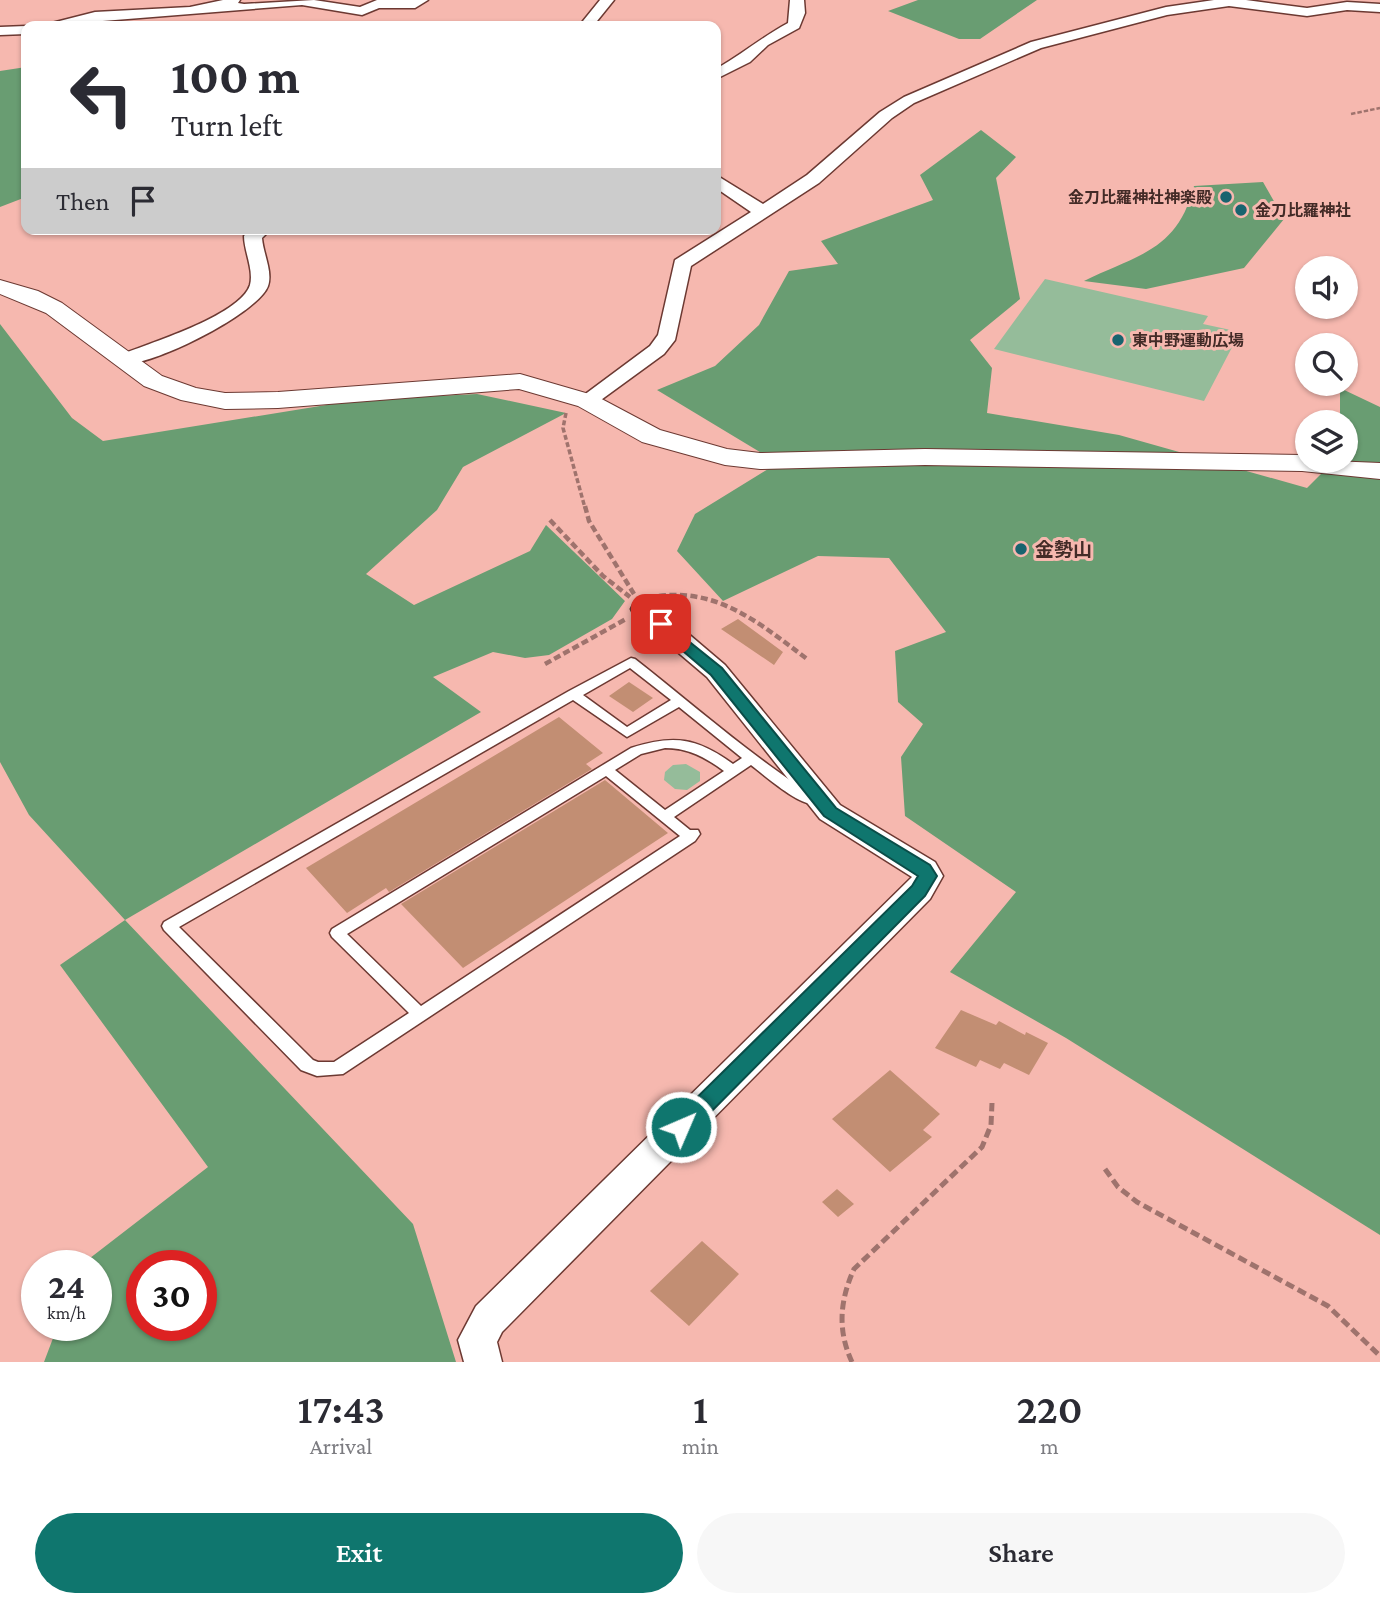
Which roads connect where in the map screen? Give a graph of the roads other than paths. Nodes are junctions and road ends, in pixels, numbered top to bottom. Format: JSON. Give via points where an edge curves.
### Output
{"nodes":[{"id":1,"x":421,"y":0,"type":"edge"},
{"id":2,"x":607,"y":0,"type":"edge"},
{"id":3,"x":797,"y":0,"type":"edge"},
{"id":4,"x":229,"y":3,"type":"edge"},
{"id":5,"x":1380,"y":8,"type":"edge"},
{"id":6,"x":70,"y":21,"type":"edge"},
{"id":7,"x":590,"y":21,"type":"edge"},
{"id":8,"x":21,"y":30,"type":"edge"},
{"id":9,"x":0,"y":32,"type":"edge"},
{"id":10,"x":721,"y":72,"type":"edge"},
{"id":11,"x":721,"y":183,"type":"edge"},
{"id":12,"x":763,"y":212,"type":"junction"},
{"id":13,"x":254,"y":235,"type":"edge"},
{"id":14,"x":0,"y":287,"type":"edge"},
{"id":15,"x":124,"y":360,"type":"junction"},
{"id":16,"x":578,"y":398,"type":"junction"},
{"id":17,"x":1380,"y":471,"type":"edge"},
{"id":18,"x":642,"y":606,"type":"road end"},
{"id":19,"x":573,"y":694,"type":"junction"},
{"id":20,"x":681,"y":700,"type":"junction"},
{"id":21,"x":751,"y":758,"type":"junction"},
{"id":22,"x":606,"y":769,"type":"junction"},
{"id":23,"x":733,"y":771,"type":"junction"},
{"id":24,"x":830,"y":812,"type":"junction"},
{"id":25,"x":665,"y":817,"type":"junction"},
{"id":26,"x":421,"y":1015,"type":"junction"},
{"id":27,"x":483,"y":1362,"type":"edge"}],
"edges":[{"from":1,"to":4,"type":"street","via":[[377,4],[362,11],[302,1],[244,8]]},
{"from":2,"to":7,"type":"street"},
{"from":3,"to":10,"type":"street","via":[[794,25]]},
{"from":4,"to":6,"type":"street"},
{"from":5,"to":12,"type":"street","via":[[1347,6],[1307,12],[1229,2],[1166,11],[1054,40],[909,100],[813,179]]},
{"from":8,"to":9,"type":"street"},
{"from":11,"to":12,"type":"street"},
{"from":12,"to":16,"type":"street","via":[[682,264],[668,336],[657,350]]},
{"from":13,"to":15,"type":"street","via":[[259,287],[247,304],[210,325]]},
{"from":14,"to":15,"type":"street","via":[[54,308]]},
{"from":15,"to":16,"type":"street","via":[[153,381],[190,395],[225,401],[520,381]]},
{"from":16,"to":17,"type":"street","via":[[651,436],[725,457],[760,461],[951,457],[1302,463]]},
{"from":18,"to":24,"type":"street","via":[[716,671]]},
{"from":19,"to":20,"type":"lane","via":[[631,662]]},
{"from":19,"to":20,"type":"lane","via":[[627,733]]},
{"from":19,"to":26,"type":"lane","via":[[169,926],[307,1065],[317,1069],[337,1069]]},
{"from":20,"to":21,"type":"lane"},
{"from":21,"to":23,"type":"lane"},
{"from":21,"to":24,"type":"lane"},
{"from":22,"to":23,"type":"lane","via":[[653,745],[675,743],[709,752]]},
{"from":22,"to":25,"type":"lane"},
{"from":22,"to":26,"type":"lane","via":[[337,933]]},
{"from":23,"to":25,"type":"lane"},
{"from":24,"to":27,"type":"street","via":[[924,870],[928,876],[925,884],[489,1319],[477,1340]]},
{"from":25,"to":26,"type":"lane","via":[[692,835]]}]}
